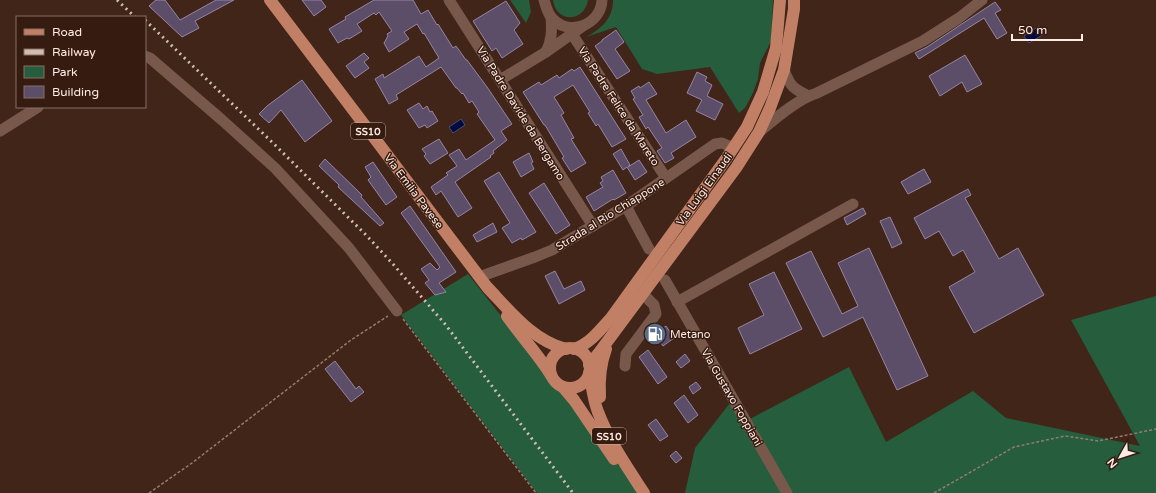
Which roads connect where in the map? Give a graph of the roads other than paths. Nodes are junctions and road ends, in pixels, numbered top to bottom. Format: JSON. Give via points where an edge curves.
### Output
{"nodes":[{"id":1,"x":270,"y":0,"type":"edge"},
{"id":2,"x":449,"y":0,"type":"edge"},
{"id":3,"x":544,"y":0,"type":"edge"},
{"id":4,"x":602,"y":0,"type":"edge"},
{"id":5,"x":780,"y":0,"type":"edge"},
{"id":6,"x":794,"y":0,"type":"edge"},
{"id":7,"x":982,"y":0,"type":"edge"},
{"id":8,"x":551,"y":18,"type":"junction"},
{"id":9,"x":583,"y":26,"type":"junction"},
{"id":10,"x":572,"y":34,"type":"junction"},
{"id":11,"x":546,"y":52,"type":"junction"},
{"id":12,"x":146,"y":56,"type":"edge"},
{"id":13,"x":784,"y":70,"type":"junction"},
{"id":14,"x":500,"y":80,"type":"junction"},
{"id":15,"x":809,"y":96,"type":"junction"},
{"id":16,"x":36,"y":108,"type":"edge"},
{"id":17,"x":0,"y":130,"type":"edge"},
{"id":18,"x":759,"y":132,"type":"junction"},
{"id":19,"x":734,"y":148,"type":"junction"},
{"id":20,"x":666,"y":178,"type":"junction"},
{"id":21,"x":853,"y":204,"type":"dead end"},
{"id":22,"x":626,"y":206,"type":"junction"},
{"id":23,"x":593,"y":226,"type":"junction"},
{"id":24,"x":649,"y":249,"type":"dead end"},
{"id":25,"x":480,"y":277,"type":"junction"},
{"id":26,"x":665,"y":280,"type":"dead end"},
{"id":27,"x":487,"y":287,"type":"junction"},
{"id":28,"x":643,"y":294,"type":"junction"},
{"id":29,"x":677,"y":302,"type":"junction"},
{"id":30,"x":397,"y":311,"type":"road end"},
{"id":31,"x":608,"y":340,"type":"junction"},
{"id":32,"x":570,"y":349,"type":"junction"},
{"id":33,"x":625,"y":366,"type":"dead end"},
{"id":34,"x":589,"y":369,"type":"junction"},
{"id":35,"x":552,"y":376,"type":"junction"},
{"id":36,"x":563,"y":387,"type":"junction"},
{"id":37,"x":614,"y":446,"type":"junction"},
{"id":38,"x":637,"y":493,"type":"edge"},
{"id":39,"x":644,"y":493,"type":"edge"},
{"id":40,"x":787,"y":493,"type":"edge"}],
"edges":[{"from":1,"to":25,"type":"main road","name":"Via Emilia Pavese","number":"SS10"},
{"from":2,"to":14,"type":"street","name":"Via Padre Davide da Bergamo"},
{"from":3,"to":8,"type":"street"},
{"from":4,"to":9,"type":"street","via":[[598,14]]},
{"from":5,"to":19,"type":"main road","name":"Via Luigi Einaudi","via":[[776,48],[763,92]]},
{"from":6,"to":13,"type":"main road","name":"Via Luigi Einaudi"},
{"from":7,"to":15,"type":"street","via":[[923,41]]},
{"from":8,"to":9,"type":"street","via":[[566,27]]},
{"from":8,"to":11,"type":"street","via":[[552,32]]},
{"from":9,"to":10,"type":"street"},
{"from":10,"to":11,"type":"street"},
{"from":10,"to":20,"type":"street","name":"Via Padre Felice da Mareto"},
{"from":11,"to":14,"type":"street"},
{"from":12,"to":30,"type":"street","via":[[275,168],[349,248]]},
{"from":13,"to":15,"type":"street","via":[[792,86]]},
{"from":13,"to":18,"type":"main road","name":"Via Luigi Einaudi"},
{"from":14,"to":23,"type":"street","name":"Via Padre Davide da Bergamo"},
{"from":15,"to":18,"type":"street"},
{"from":16,"to":17,"type":"street"},
{"from":18,"to":28,"type":"main road","name":"Via Luigi Einaudi","via":[[736,168]]},
{"from":19,"to":20,"type":"street","name":"Strada al Rio Chiappone","via":[[722,143],[715,144]]},
{"from":19,"to":32,"type":"main road","name":"Via Luigi Einaudi","via":[[611,318],[581,347]]},
{"from":20,"to":22,"type":"street","name":"Strada al Rio Chiappone"},
{"from":21,"to":29,"type":"street"},
{"from":22,"to":23,"type":"street","name":"Strada al Rio Chiappone"},
{"from":22,"to":24,"type":"street"},
{"from":23,"to":25,"type":"street","name":"Strada al Rio Chiappone","via":[[552,250]]},
{"from":25,"to":27,"type":"main road","name":"Via Emilia Pavese","number":"SS10"},
{"from":26,"to":29,"type":"street","name":"Via Gustavo Foppiani"},
{"from":27,"to":32,"type":"main road","name":"Via Emilia Pavese","number":"SS10","via":[[516,318],[540,338],[555,346]]},
{"from":27,"to":35,"type":"main road","name":"Via Emilia Pavese","number":"SS10"},
{"from":28,"to":31,"type":"main road","name":"Via Luigi Einaudi"},
{"from":28,"to":33,"type":"street","via":[[654,305],[656,314],[626,354]]},
{"from":29,"to":40,"type":"street","name":"Via Gustavo Foppiani"},
{"from":31,"to":34,"type":"main road","name":"Via Luigi Einaudi"},
{"from":31,"to":37,"type":"main road","via":[[601,362],[600,397]]},
{"from":32,"to":34,"type":"main road","number":"SS10","via":[[580,351],[584,355]]},
{"from":32,"to":35,"type":"main road","via":[[558,353],[553,359],[550,367]]},
{"from":34,"to":36,"type":"main road","via":[[587,378],[579,386]]},
{"from":34,"to":37,"type":"main road","number":"SS10","via":[[594,400]]},
{"from":35,"to":36,"type":"main road","number":"SS10"},
{"from":36,"to":38,"type":"main road","number":"SS10"},
{"from":37,"to":39,"type":"main road","number":"SS10"}]}
